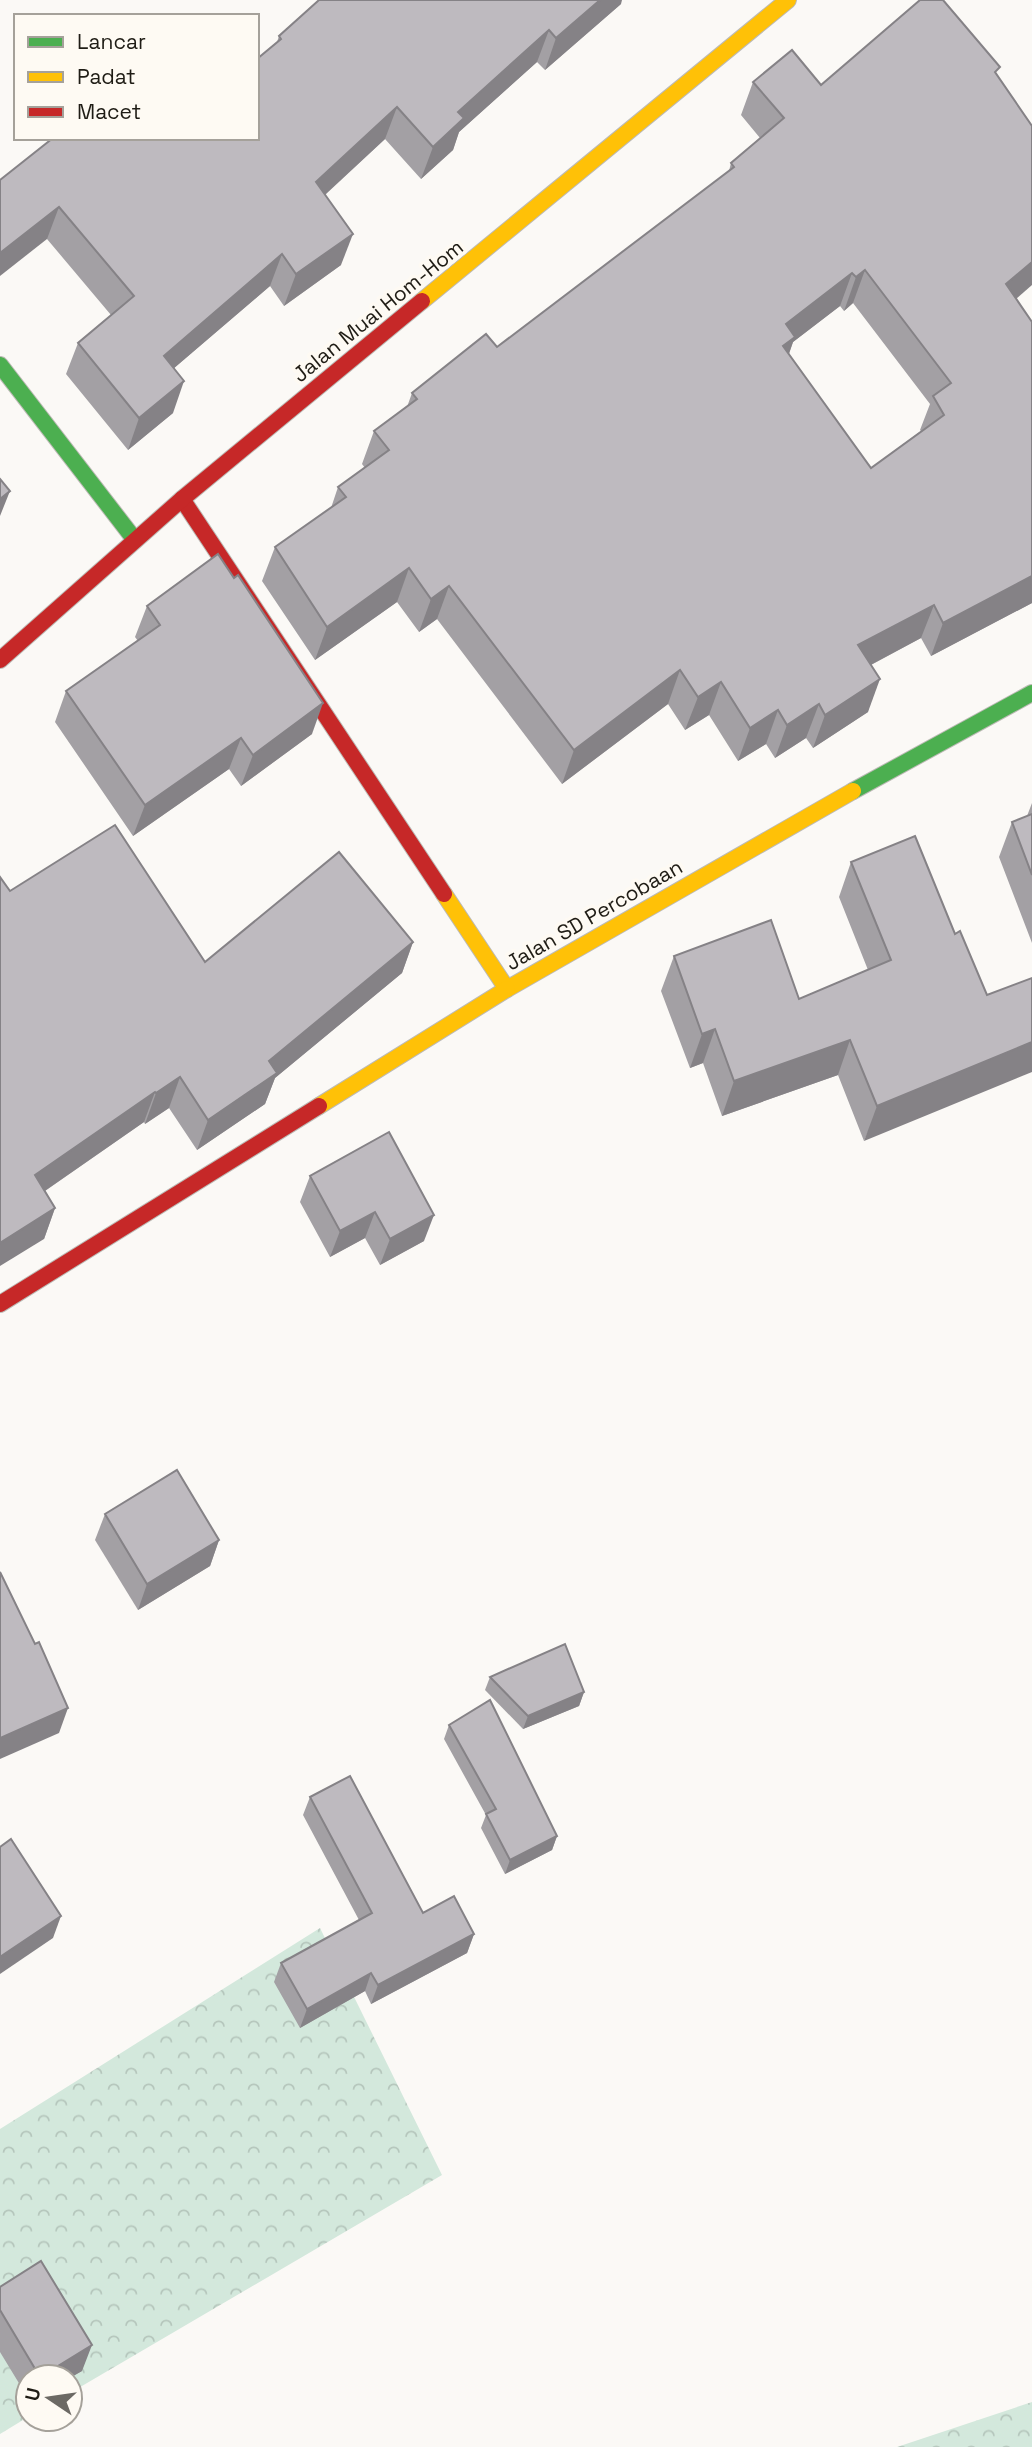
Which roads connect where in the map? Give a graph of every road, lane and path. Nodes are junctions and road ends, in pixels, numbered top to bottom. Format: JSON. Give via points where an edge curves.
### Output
{"nodes":[{"id":1,"x":788,"y":0,"type":"edge"},
{"id":2,"x":0,"y":365,"type":"edge"},
{"id":3,"x":182,"y":499,"type":"junction"},
{"id":4,"x":135,"y":540,"type":"junction"},
{"id":5,"x":0,"y":660,"type":"edge"},
{"id":6,"x":1032,"y":692,"type":"edge"},
{"id":7,"x":507,"y":989,"type":"junction"},
{"id":8,"x":0,"y":1304,"type":"edge"}],
"edges":[{"from":1,"to":3,"type":"street","name":"Jalan Muai Hom-Hom"},
{"from":2,"to":4,"type":"street"},
{"from":3,"to":4,"type":"street","name":"Jalan Muai Hom-Hom"},
{"from":3,"to":7,"type":"street","name":"Jalan SD Percobaan"},
{"from":4,"to":5,"type":"street","name":"Jalan Muai Hom-Hom"},
{"from":6,"to":7,"type":"street","name":"Jalan SD Percobaan"},
{"from":7,"to":8,"type":"street"}]}
